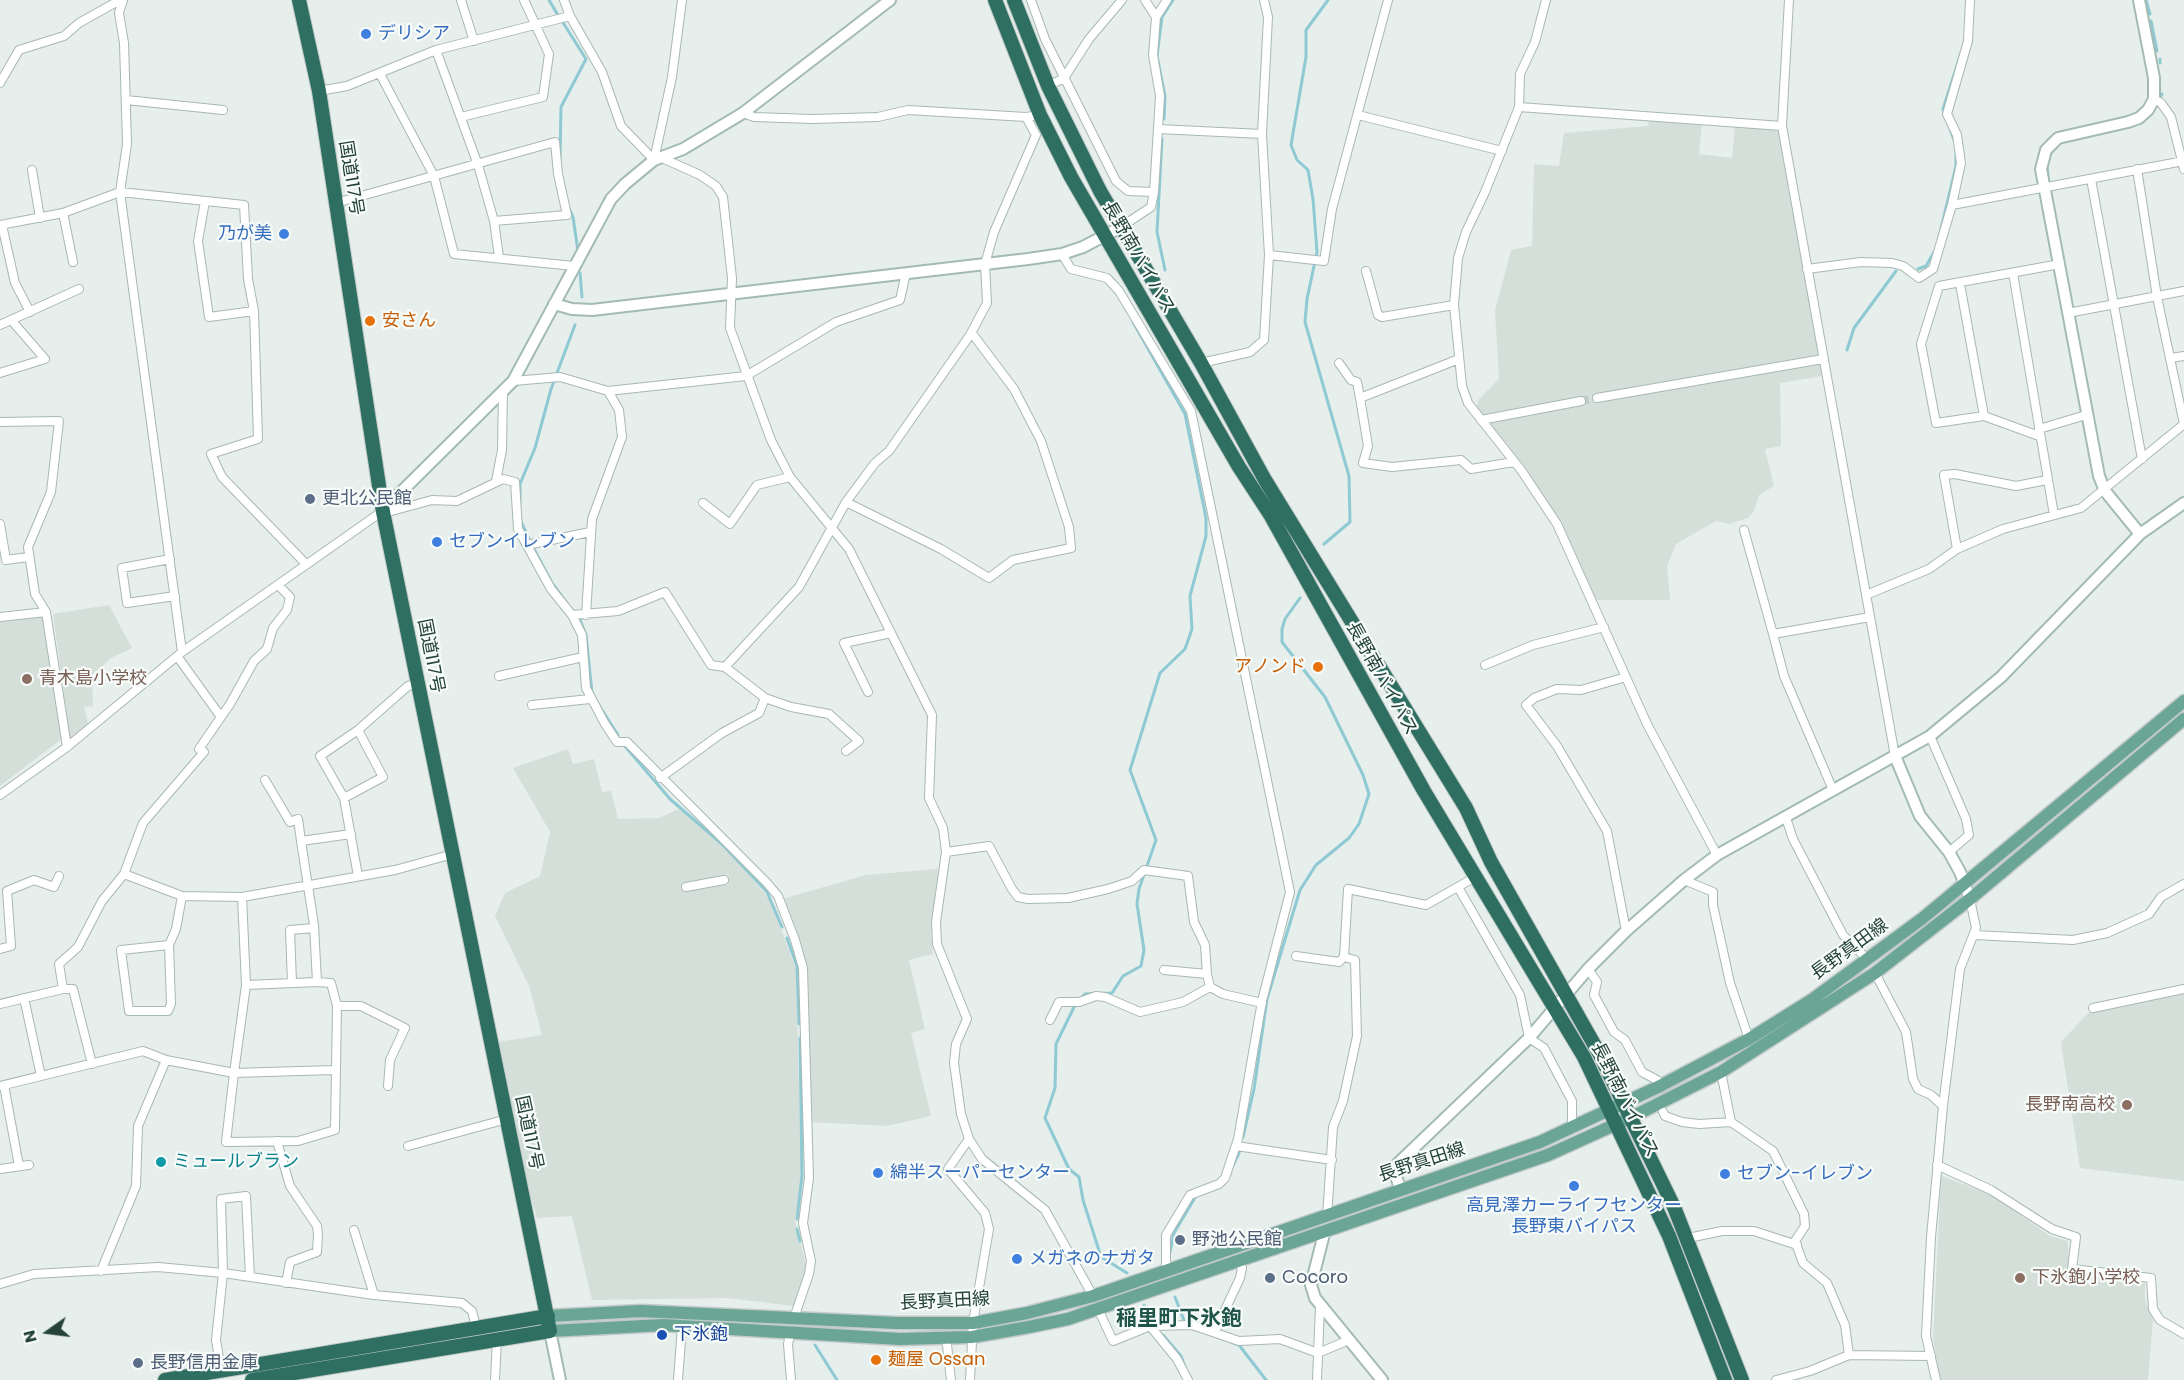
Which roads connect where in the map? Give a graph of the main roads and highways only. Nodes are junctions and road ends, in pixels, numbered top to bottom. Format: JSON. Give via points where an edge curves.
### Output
{"nodes":[{"id":1,"x":299,"y":0,"type":"edge"},
{"id":2,"x":995,"y":0,"type":"edge"},
{"id":3,"x":1014,"y":0,"type":"edge"},
{"id":4,"x":2184,"y":701,"type":"edge"},
{"id":5,"x":2184,"y":720,"type":"edge"},
{"id":6,"x":1624,"y":1102,"type":"junction"},
{"id":7,"x":1611,"y":1110,"type":"junction"},
{"id":8,"x":1632,"y":1117,"type":"junction"},
{"id":9,"x":1617,"y":1123,"type":"junction"},
{"id":10,"x":548,"y":1316,"type":"junction"},
{"id":11,"x":550,"y":1330,"type":"junction"},
{"id":12,"x":309,"y":1375,"type":"edge"},
{"id":13,"x":172,"y":1379,"type":"edge"},
{"id":14,"x":252,"y":1380,"type":"edge"},
{"id":15,"x":1725,"y":1380,"type":"edge"},
{"id":16,"x":1742,"y":1380,"type":"edge"}],
"edges":[{"from":1,"to":10,"type":"highway","name":"国道117号","via":[[319,91],[383,512]]},
{"from":2,"to":7,"type":"highway","name":"長野南バイパス","via":[[1033,116],[1271,516],[1388,728],[1555,1008]]},
{"from":3,"to":6,"type":"highway","name":"長野南バイパス","via":[[1048,86],[1121,227],[1265,480],[1466,808],[1491,862]]},
{"from":4,"to":6,"type":"main road","name":"長野真田線","via":[[1868,960],[1749,1040]]},
{"from":5,"to":8,"type":"main road","name":"長野真田線","via":[[1875,973],[1721,1072]]},
{"from":6,"to":7,"type":"main road","name":"長野真田線"},
{"from":6,"to":8,"type":"highway","name":"長野南バイパス"},
{"from":7,"to":9,"type":"highway","name":"長野南バイパス"},
{"from":7,"to":10,"type":"main road","name":"長野真田線","via":[[1504,1155],[1093,1296],[1027,1313],[973,1323],[641,1311]]},
{"from":8,"to":9,"type":"main road","name":"長野真田線"},
{"from":8,"to":16,"type":"highway","name":"長野南バイパス","via":[[1688,1238]]},
{"from":9,"to":11,"type":"main road","name":"長野真田線","via":[[1519,1165],[1068,1319],[972,1337],[900,1339],[663,1324]]},
{"from":9,"to":15,"type":"highway","name":"長野南バイパス","via":[[1689,1283]]},
{"from":10,"to":11,"type":"highway","name":"国道117号"},
{"from":10,"to":13,"type":"highway"},
{"from":11,"to":12,"type":"highway"},
{"from":12,"to":14,"type":"highway"}]}
